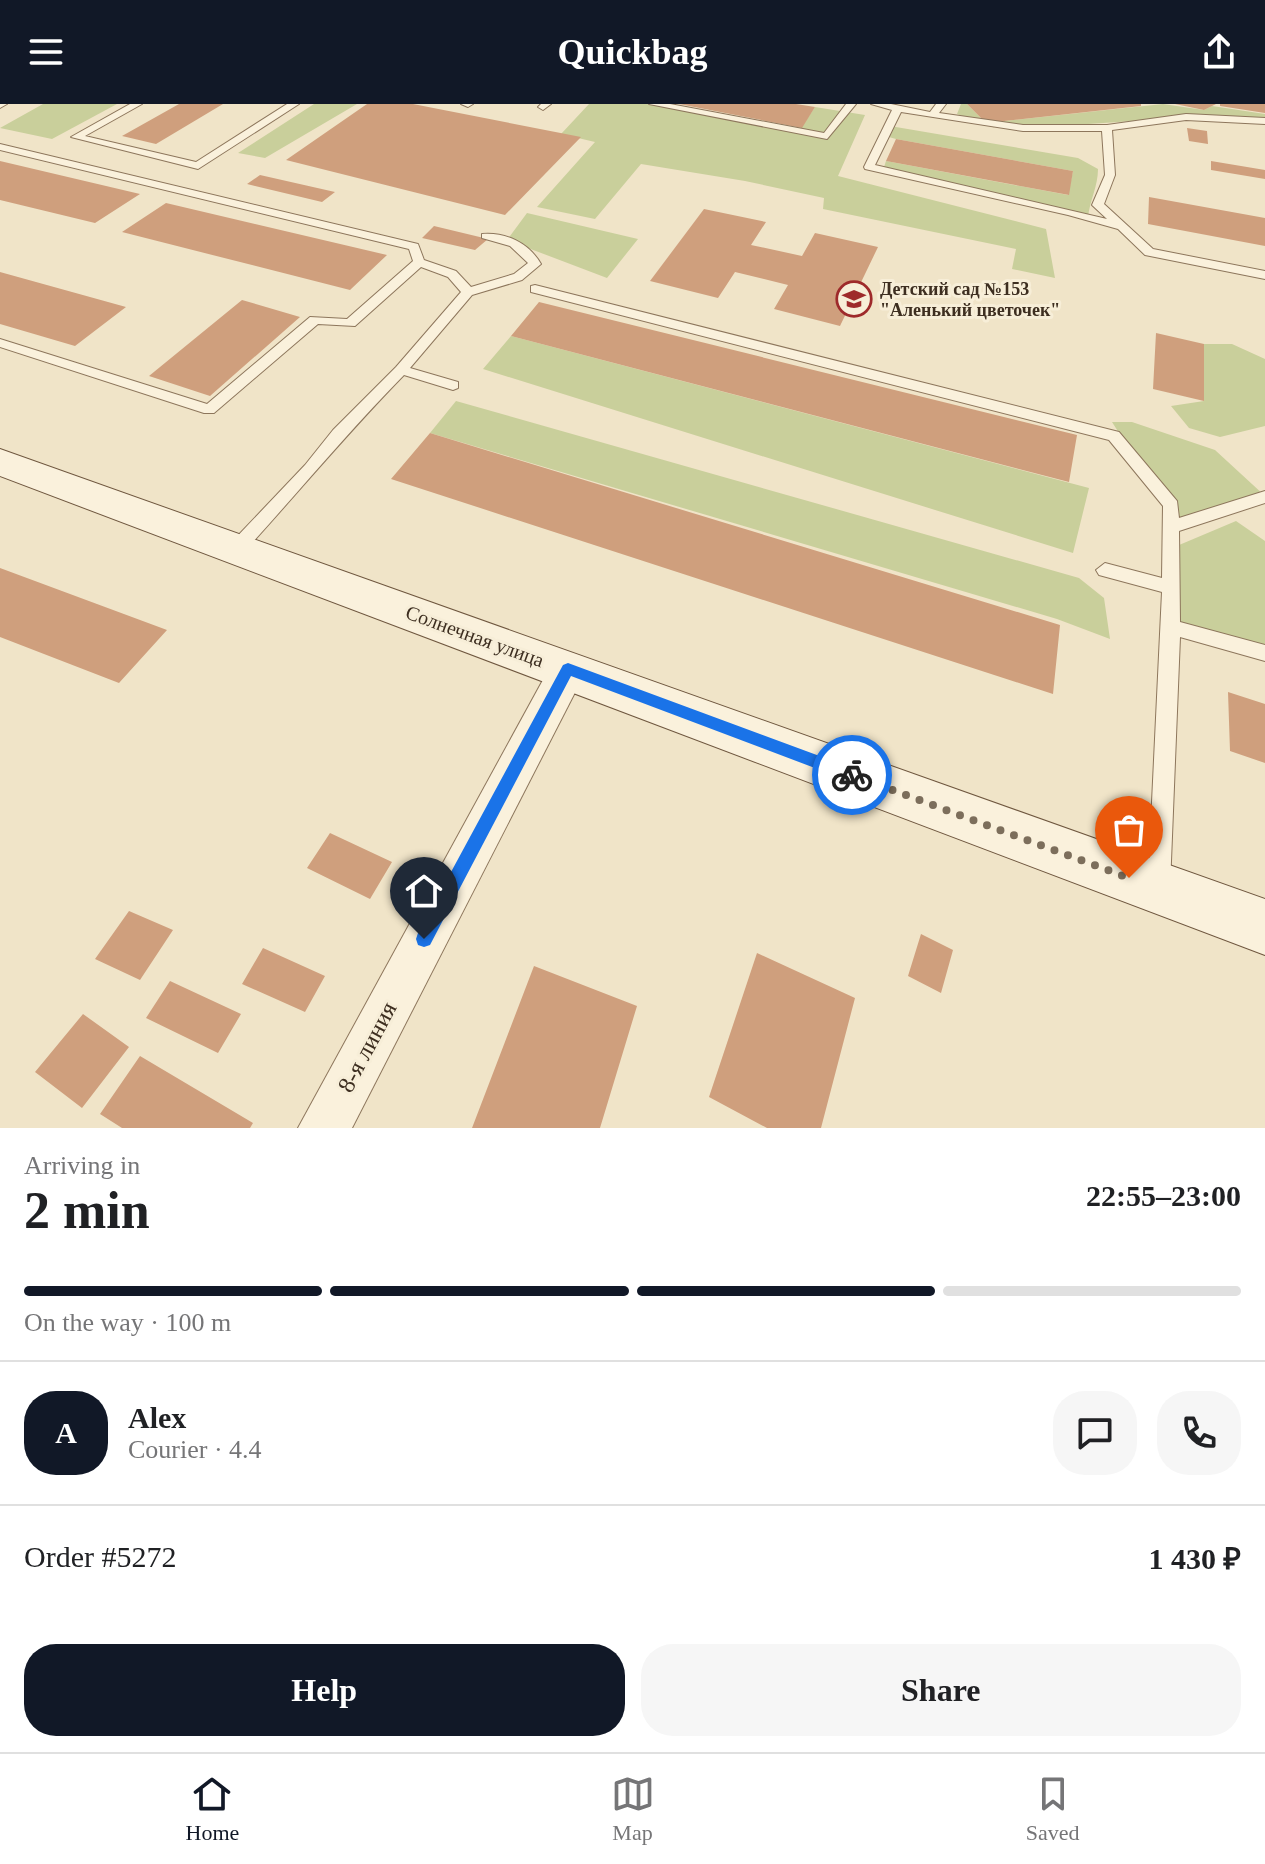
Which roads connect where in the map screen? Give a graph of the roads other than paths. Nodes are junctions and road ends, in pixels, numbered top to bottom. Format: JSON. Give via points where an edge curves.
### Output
{"nodes":[{"id":1,"x":137,"y":104,"type":"edge"},
{"id":2,"x":294,"y":104,"type":"edge"},
{"id":3,"x":654,"y":104,"type":"edge"},
{"id":4,"x":851,"y":104,"type":"edge"},
{"id":5,"x":876,"y":104,"type":"edge"},
{"id":6,"x":941,"y":104,"type":"edge"},
{"id":7,"x":898,"y":108,"type":"junction"},
{"id":8,"x":932,"y":115,"type":"junction"},
{"id":9,"x":1265,"y":121,"type":"edge"},
{"id":10,"x":1107,"y":128,"type":"junction"},
{"id":11,"x":0,"y":147,"type":"edge"},
{"id":12,"x":1120,"y":227,"type":"junction"},
{"id":13,"x":486,"y":236,"type":"dead end"},
{"id":14,"x":419,"y":262,"type":"junction"},
{"id":15,"x":1265,"y":275,"type":"edge"},
{"id":16,"x":535,"y":289,"type":"dead end"},
{"id":17,"x":468,"y":292,"type":"junction"},
{"id":18,"x":0,"y":343,"type":"edge"},
{"id":19,"x":401,"y":370,"type":"junction"},
{"id":20,"x":453,"y":385,"type":"dead end"},
{"id":21,"x":0,"y":462,"type":"edge"},
{"id":22,"x":1265,"y":497,"type":"edge"},
{"id":23,"x":1171,"y":527,"type":"junction"},
{"id":24,"x":235,"y":550,"type":"junction"},
{"id":25,"x":1105,"y":570,"type":"dead end"},
{"id":26,"x":1172,"y":588,"type":"junction"},
{"id":27,"x":1171,"y":627,"type":"junction"},
{"id":28,"x":1265,"y":653,"type":"edge"},
{"id":29,"x":568,"y":669,"type":"junction"},
{"id":30,"x":1158,"y":889,"type":"junction"},
{"id":31,"x":1265,"y":927,"type":"edge"},
{"id":32,"x":324,"y":1128,"type":"edge"}],
"edges":[{"from":1,"to":2,"type":"lane","via":[[76,137],[198,166]]},
{"from":3,"to":4,"type":"lane","via":[[827,136]]},
{"from":5,"to":7,"type":"lane"},
{"from":6,"to":8,"type":"lane"},
{"from":7,"to":8,"type":"lane"},
{"from":7,"to":12,"type":"lane","via":[[869,167]]},
{"from":8,"to":10,"type":"lane","via":[[1023,128]]},
{"from":9,"to":10,"type":"lane","via":[[1197,113]]},
{"from":10,"to":12,"type":"lane","via":[[1110,175],[1098,205]]},
{"from":11,"to":14,"type":"lane","via":[[414,247]]},
{"from":12,"to":15,"type":"lane","via":[[1149,252]]},
{"from":13,"to":17,"type":"lane","via":[[528,250],[535,264],[518,277]]},
{"from":14,"to":17,"type":"lane","via":[[452,274]]},
{"from":14,"to":18,"type":"lane","via":[[350,323],[315,320],[209,410]]},
{"from":16,"to":23,"type":"lane","via":[[1114,436],[1171,505]]},
{"from":17,"to":19,"type":"lane"},
{"from":19,"to":20,"type":"lane"},
{"from":19,"to":24,"type":"lane"},
{"from":21,"to":24,"type":"main road","name":"Солнечная улица"},
{"from":22,"to":23,"type":"lane"},
{"from":23,"to":26,"type":"lane"},
{"from":24,"to":29,"type":"main road","name":"Солнечная улица"},
{"from":25,"to":26,"type":"lane"},
{"from":26,"to":27,"type":"lane"},
{"from":27,"to":28,"type":"lane"},
{"from":27,"to":30,"type":"lane"},
{"from":29,"to":30,"type":"main road","name":"Солнечная улица"},
{"from":29,"to":32,"type":"street","name":"8-я линия"},
{"from":30,"to":31,"type":"main road","name":"Солнечная улица"}]}
